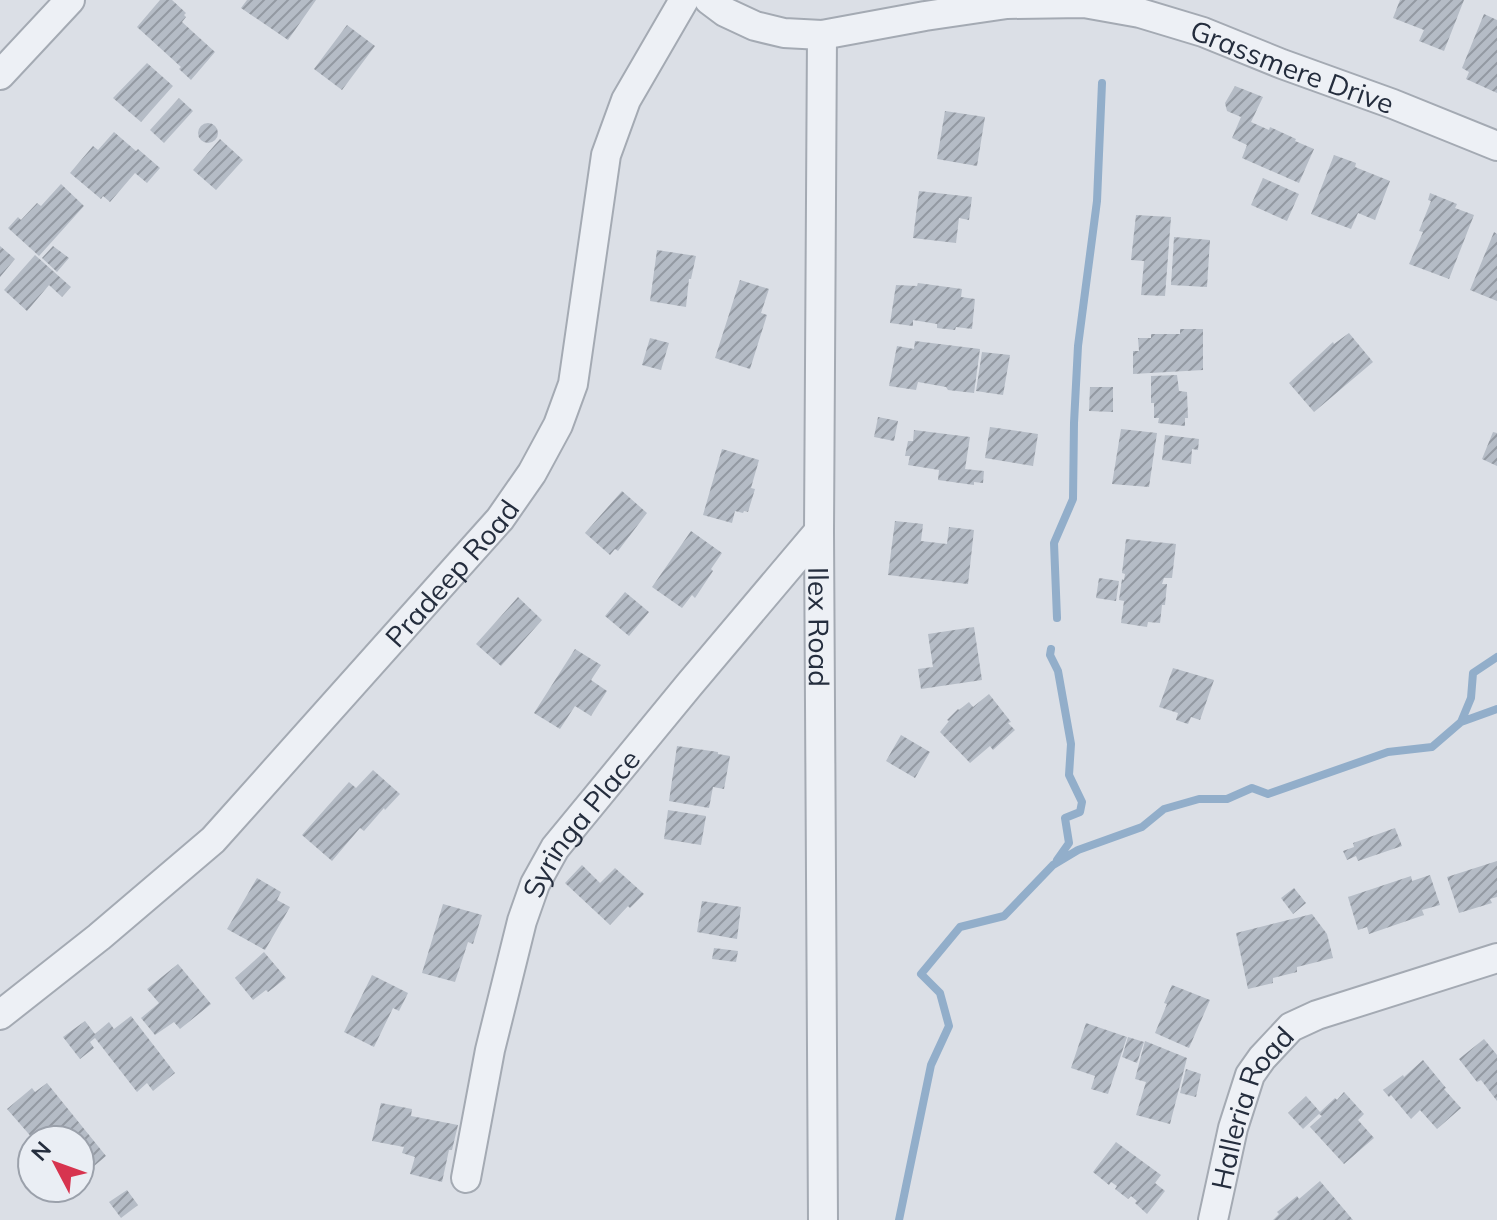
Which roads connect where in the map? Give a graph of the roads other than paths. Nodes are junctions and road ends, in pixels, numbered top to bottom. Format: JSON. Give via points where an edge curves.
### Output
{"nodes":[{"id":1,"x":70,"y":0,"type":"edge"},
{"id":2,"x":684,"y":0,"type":"edge"},
{"id":3,"x":709,"y":0,"type":"edge"},
{"id":4,"x":822,"y":35,"type":"junction"},
{"id":5,"x":0,"y":75,"type":"edge"},
{"id":6,"x":1497,"y":146,"type":"edge"},
{"id":7,"x":819,"y":531,"type":"junction"},
{"id":8,"x":1497,"y":958,"type":"edge"},
{"id":9,"x":0,"y":1015,"type":"edge"},
{"id":10,"x":466,"y":1178,"type":"dead end"},
{"id":11,"x":823,"y":1220,"type":"edge"},
{"id":12,"x":1213,"y":1220,"type":"edge"}],
"edges":[{"from":1,"to":5,"type":"street"},
{"from":2,"to":9,"type":"street","name":"Pradeep Road","via":[[626,100],[606,155],[573,384],[532,473],[500,519],[213,840]]},
{"from":3,"to":4,"type":"street","name":"Grassmere Drive","via":[[755,26]]},
{"from":4,"to":6,"type":"street","name":"Grassmere Drive","via":[[1007,4],[1084,3],[1203,32]]},
{"from":4,"to":7,"type":"street","name":"Ilex Road"},
{"from":7,"to":10,"type":"street","name":"Syringa Place","via":[[555,848],[535,884],[490,1050]]},
{"from":7,"to":11,"type":"street","name":"Ilex Road"},
{"from":8,"to":12,"type":"street","name":"Halleria Road","via":[[1291,1027],[1250,1075]]}]}
